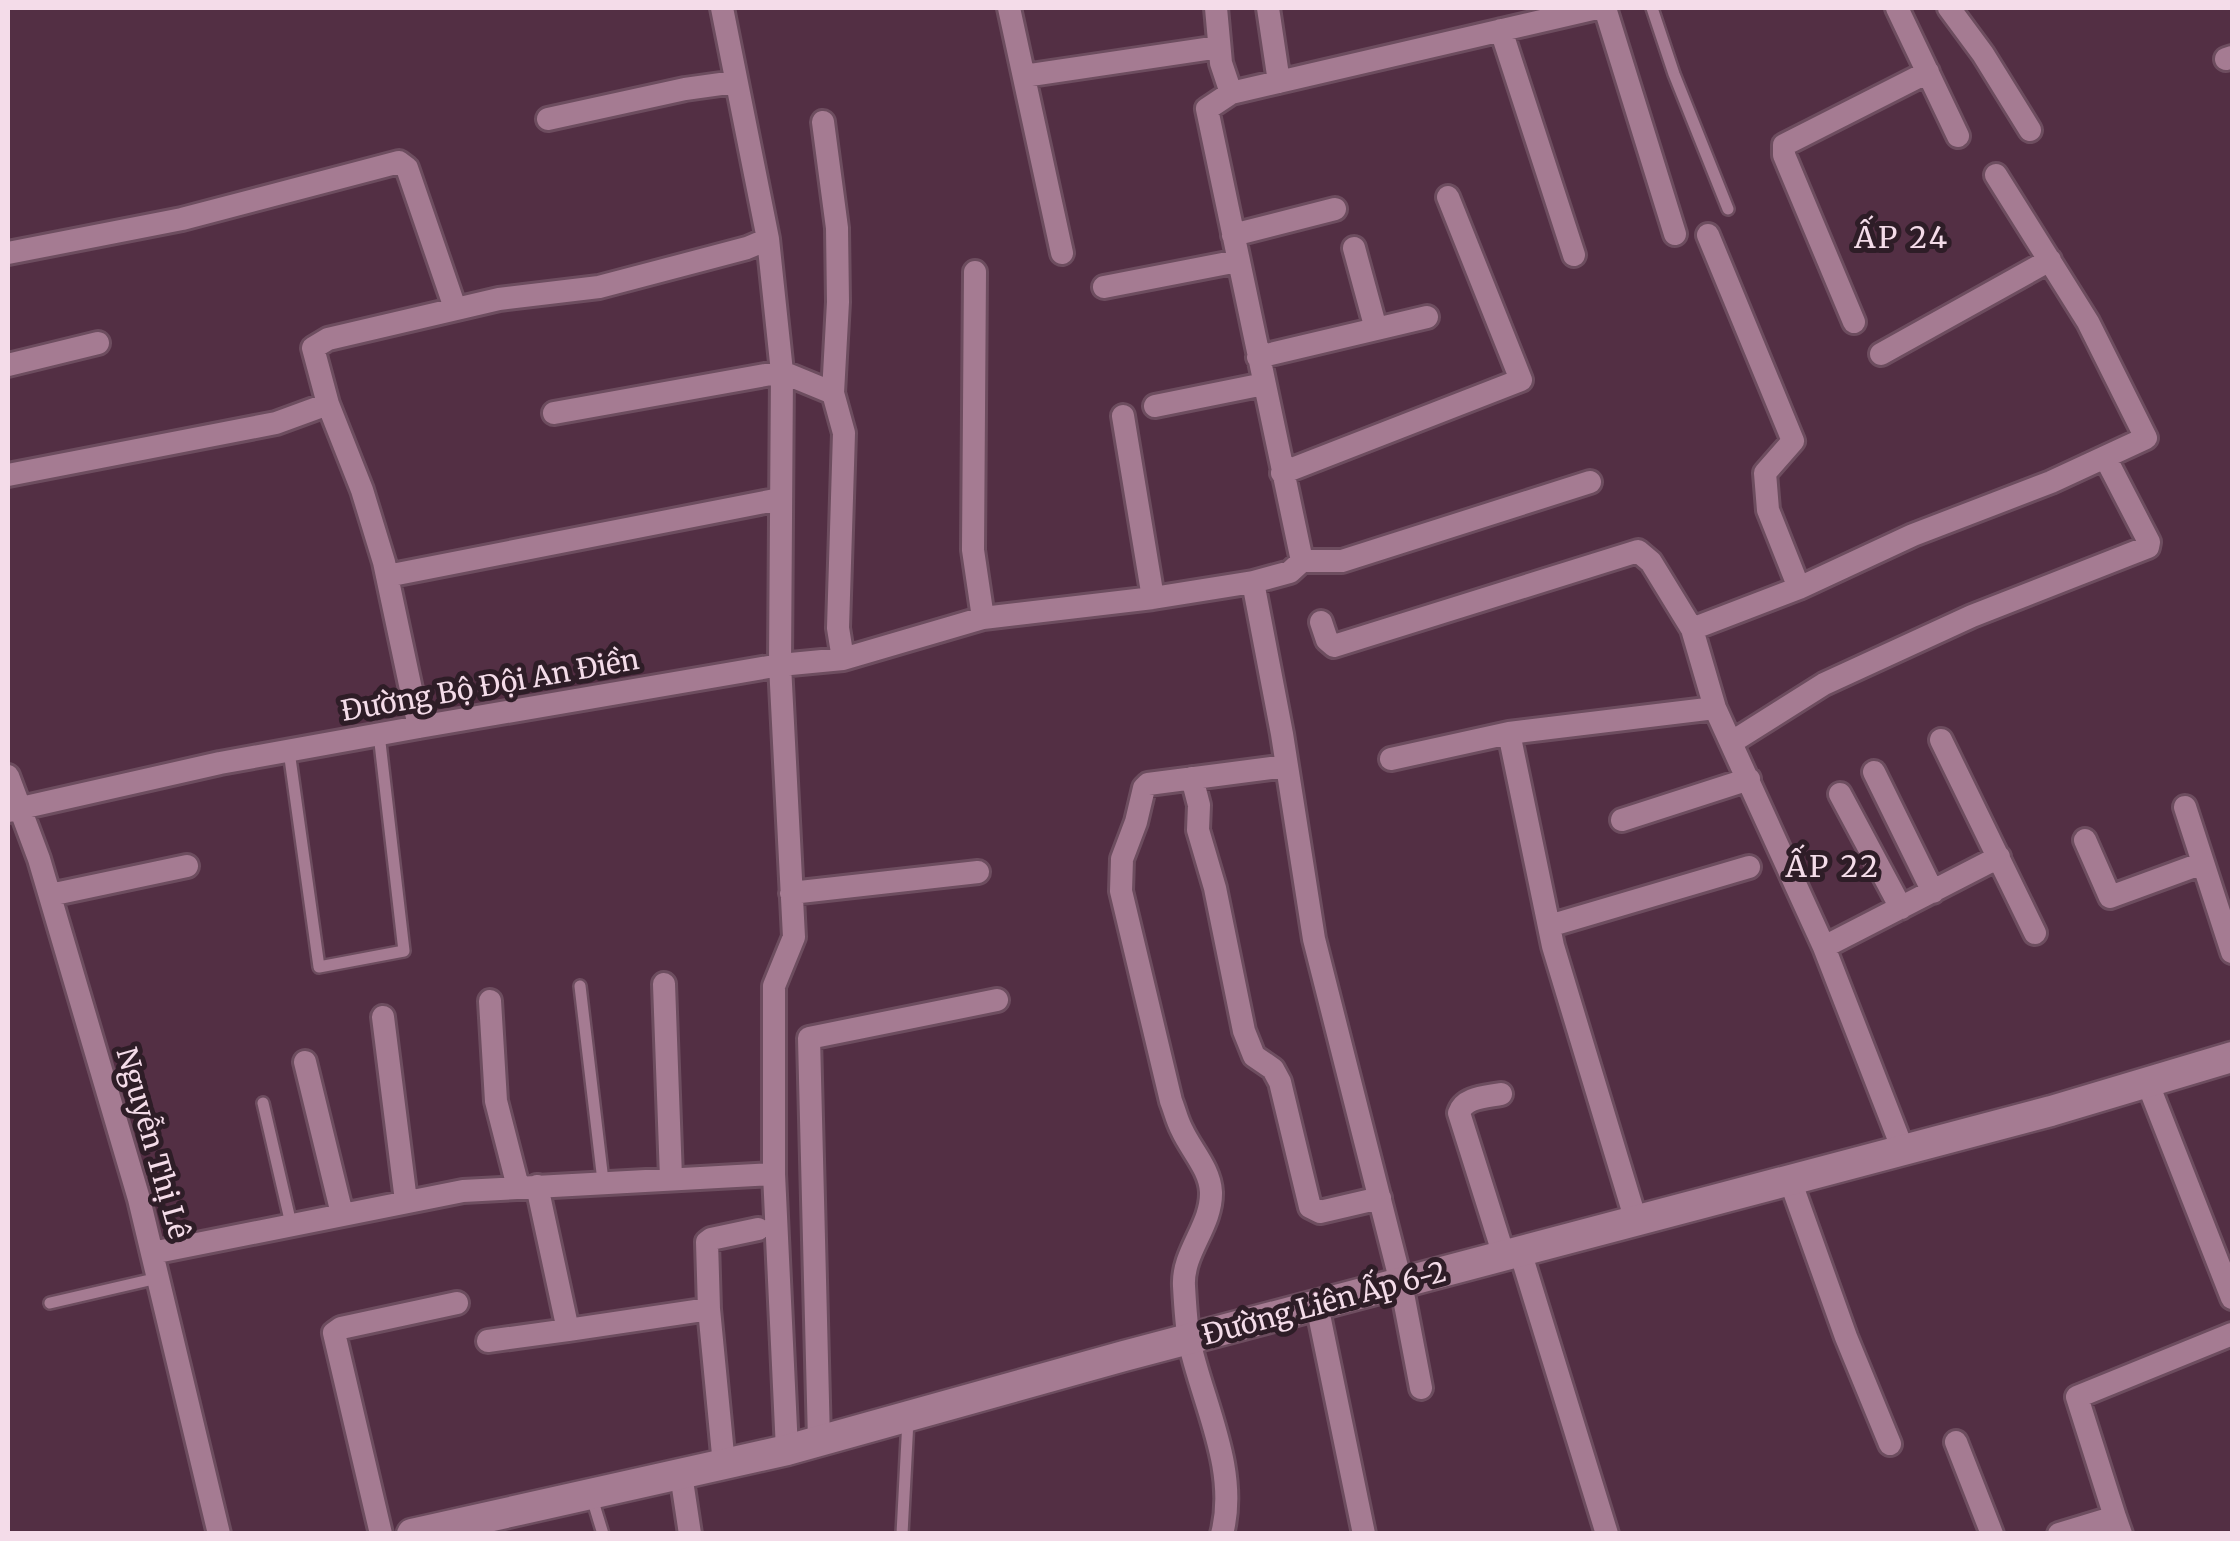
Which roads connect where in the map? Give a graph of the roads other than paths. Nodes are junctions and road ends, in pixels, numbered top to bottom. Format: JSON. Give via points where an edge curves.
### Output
{"nodes":[{"id":1,"x":722,"y":8,"type":"edge"},
{"id":2,"x":1010,"y":8,"type":"edge"},
{"id":3,"x":1216,"y":8,"type":"edge"},
{"id":4,"x":1268,"y":8,"type":"edge"},
{"id":5,"x":1601,"y":8,"type":"edge"},
{"id":6,"x":1652,"y":8,"type":"edge"},
{"id":7,"x":1898,"y":8,"type":"edge"},
{"id":8,"x":1949,"y":8,"type":"edge"},
{"id":9,"x":1564,"y":11,"type":"edge"},
{"id":10,"x":1502,"y":30,"type":"junction"},
{"id":11,"x":1220,"y":47,"type":"junction"},
{"id":12,"x":1928,"y":72,"type":"junction"},
{"id":13,"x":1024,"y":76,"type":"junction"},
{"id":14,"x":735,"y":82,"type":"junction"},
{"id":15,"x":1279,"y":82,"type":"junction"},
{"id":16,"x":1231,"y":93,"type":"junction"},
{"id":17,"x":548,"y":119,"type":"dead end"},
{"id":18,"x":822,"y":122,"type":"dead end"},
{"id":19,"x":2030,"y":130,"type":"dead end"},
{"id":20,"x":1958,"y":136,"type":"dead end"},
{"id":21,"x":1996,"y":175,"type":"dead end"},
{"id":22,"x":1448,"y":197,"type":"dead end"},
{"id":23,"x":1335,"y":209,"type":"dead end"},
{"id":24,"x":1728,"y":209,"type":"dead end"},
{"id":25,"x":1675,"y":234,"type":"dead end"},
{"id":26,"x":1232,"y":235,"type":"junction"},
{"id":27,"x":1708,"y":236,"type":"dead end"},
{"id":28,"x":768,"y":239,"type":"junction"},
{"id":29,"x":1354,"y":248,"type":"dead end"},
{"id":30,"x":1062,"y":252,"type":"dead end"},
{"id":31,"x":8,"y":253,"type":"edge"},
{"id":32,"x":1574,"y":255,"type":"dead end"},
{"id":33,"x":2050,"y":260,"type":"junction"},
{"id":34,"x":1238,"y":261,"type":"junction"},
{"id":35,"x":975,"y":272,"type":"dead end"},
{"id":36,"x":1104,"y":288,"type":"dead end"},
{"id":37,"x":455,"y":308,"type":"junction"},
{"id":38,"x":1428,"y":317,"type":"dead end"},
{"id":39,"x":1854,"y":322,"type":"dead end"},
{"id":40,"x":1376,"y":329,"type":"junction"},
{"id":41,"x":98,"y":343,"type":"dead end"},
{"id":42,"x":1881,"y":354,"type":"dead end"},
{"id":43,"x":1258,"y":357,"type":"junction"},
{"id":44,"x":8,"y":364,"type":"edge"},
{"id":45,"x":782,"y":372,"type":"junction"},
{"id":46,"x":1264,"y":384,"type":"junction"},
{"id":47,"x":832,"y":393,"type":"junction"},
{"id":48,"x":328,"y":404,"type":"junction"},
{"id":49,"x":1156,"y":406,"type":"dead end"},
{"id":50,"x":554,"y":413,"type":"dead end"},
{"id":51,"x":1122,"y":416,"type":"dead end"},
{"id":52,"x":2105,"y":458,"type":"junction"},
{"id":53,"x":1282,"y":473,"type":"junction"},
{"id":54,"x":8,"y":475,"type":"edge"},
{"id":55,"x":1590,"y":482,"type":"dead end"},
{"id":56,"x":780,"y":499,"type":"junction"},
{"id":57,"x":1302,"y":561,"type":"junction"},
{"id":58,"x":387,"y":576,"type":"junction"},
{"id":59,"x":1253,"y":582,"type":"junction"},
{"id":60,"x":1799,"y":588,"type":"junction"},
{"id":61,"x":1153,"y":598,"type":"junction"},
{"id":62,"x":982,"y":618,"type":"junction"},
{"id":63,"x":1321,"y":622,"type":"dead end"},
{"id":64,"x":1692,"y":628,"type":"junction"},
{"id":65,"x":843,"y":659,"type":"junction"},
{"id":66,"x":780,"y":665,"type":"junction"},
{"id":67,"x":1715,"y":708,"type":"junction"},
{"id":68,"x":419,"y":727,"type":"junction"},
{"id":69,"x":1509,"y":733,"type":"junction"},
{"id":70,"x":379,"y":734,"type":"junction"},
{"id":71,"x":1941,"y":740,"type":"dead end"},
{"id":72,"x":1732,"y":742,"type":"junction"},
{"id":73,"x":289,"y":751,"type":"junction"},
{"id":74,"x":1391,"y":759,"type":"dead end"},
{"id":75,"x":1287,"y":766,"type":"junction"},
{"id":76,"x":1874,"y":772,"type":"dead end"},
{"id":77,"x":8,"y":776,"type":"edge"},
{"id":78,"x":1192,"y":778,"type":"junction"},
{"id":79,"x":1748,"y":778,"type":"junction"},
{"id":80,"x":1840,"y":794,"type":"dead end"},
{"id":81,"x":2185,"y":807,"type":"dead end"},
{"id":82,"x":15,"y":810,"type":"edge"},
{"id":83,"x":1622,"y":820,"type":"dead end"},
{"id":84,"x":2085,"y":840,"type":"dead end"},
{"id":85,"x":1999,"y":857,"type":"junction"},
{"id":86,"x":2203,"y":863,"type":"junction"},
{"id":87,"x":186,"y":866,"type":"dead end"},
{"id":88,"x":1749,"y":867,"type":"dead end"},
{"id":89,"x":978,"y":872,"type":"dead end"},
{"id":90,"x":1932,"y":892,"type":"junction"},
{"id":91,"x":791,"y":893,"type":"junction"},
{"id":92,"x":50,"y":895,"type":"junction"},
{"id":93,"x":1901,"y":908,"type":"junction"},
{"id":94,"x":1548,"y":926,"type":"junction"},
{"id":95,"x":2035,"y":933,"type":"dead end"},
{"id":96,"x":1824,"y":947,"type":"junction"},
{"id":97,"x":2232,"y":952,"type":"edge"},
{"id":98,"x":664,"y":984,"type":"dead end"},
{"id":99,"x":580,"y":986,"type":"dead end"},
{"id":100,"x":997,"y":1000,"type":"dead end"},
{"id":101,"x":490,"y":1002,"type":"dead end"},
{"id":102,"x":383,"y":1017,"type":"dead end"},
{"id":103,"x":2232,"y":1057,"type":"edge"},
{"id":104,"x":305,"y":1062,"type":"dead end"},
{"id":105,"x":2148,"y":1084,"type":"junction"},
{"id":106,"x":1501,"y":1094,"type":"dead end"},
{"id":107,"x":264,"y":1103,"type":"dead end"},
{"id":108,"x":1903,"y":1150,"type":"junction"},
{"id":109,"x":774,"y":1174,"type":"junction"},
{"id":110,"x":672,"y":1178,"type":"junction"},
{"id":111,"x":1790,"y":1180,"type":"junction"},
{"id":112,"x":603,"y":1181,"type":"junction"},
{"id":113,"x":528,"y":1186,"type":"junction"},
{"id":114,"x":1380,"y":1198,"type":"junction"},
{"id":115,"x":406,"y":1201,"type":"junction"},
{"id":116,"x":342,"y":1214,"type":"junction"},
{"id":117,"x":1636,"y":1221,"type":"junction"},
{"id":118,"x":291,"y":1224,"type":"junction"},
{"id":119,"x":758,"y":1229,"type":"dead end"},
{"id":120,"x":152,"y":1254,"type":"junction"},
{"id":121,"x":1512,"y":1254,"type":"junction"},
{"id":122,"x":158,"y":1278,"type":"junction"},
{"id":123,"x":1401,"y":1283,"type":"junction"},
{"id":124,"x":2232,"y":1298,"type":"edge"},
{"id":125,"x":457,"y":1302,"type":"dead end"},
{"id":126,"x":50,"y":1303,"type":"dead end"},
{"id":127,"x":1317,"y":1305,"type":"junction"},
{"id":128,"x":709,"y":1309,"type":"junction"},
{"id":129,"x":568,"y":1330,"type":"junction"},
{"id":130,"x":2232,"y":1334,"type":"edge"},
{"id":131,"x":1189,"y":1339,"type":"junction"},
{"id":132,"x":488,"y":1342,"type":"dead end"},
{"id":133,"x":1421,"y":1388,"type":"dead end"},
{"id":134,"x":908,"y":1416,"type":"junction"},
{"id":135,"x":819,"y":1441,"type":"junction"},
{"id":136,"x":1956,"y":1442,"type":"dead end"},
{"id":137,"x":1890,"y":1444,"type":"dead end"},
{"id":138,"x":787,"y":1450,"type":"junction"},
{"id":139,"x":724,"y":1465,"type":"junction"},
{"id":140,"x":682,"y":1474,"type":"junction"},
{"id":141,"x":590,"y":1494,"type":"junction"},
{"id":142,"x":2118,"y":1525,"type":"edge"},
{"id":143,"x":219,"y":1534,"type":"edge"},
{"id":144,"x":381,"y":1534,"type":"edge"},
{"id":145,"x":412,"y":1534,"type":"edge"},
{"id":146,"x":603,"y":1534,"type":"edge"},
{"id":147,"x":690,"y":1534,"type":"edge"},
{"id":148,"x":902,"y":1534,"type":"edge"},
{"id":149,"x":1222,"y":1534,"type":"edge"},
{"id":150,"x":1364,"y":1534,"type":"edge"},
{"id":151,"x":1606,"y":1534,"type":"edge"},
{"id":152,"x":1992,"y":1534,"type":"edge"},
{"id":153,"x":2060,"y":1534,"type":"edge"}],
"edges":[{"from":1,"to":14,"type":"street"},
{"from":2,"to":13,"type":"street"},
{"from":3,"to":11,"type":"street"},
{"from":4,"to":15,"type":"street"},
{"from":5,"to":9,"type":"street"},
{"from":5,"to":25,"type":"street"},
{"from":6,"to":24,"type":"lane"},
{"from":7,"to":12,"type":"street"},
{"from":8,"to":19,"type":"street"},
{"from":9,"to":10,"type":"street"},
{"from":10,"to":15,"type":"street"},
{"from":10,"to":32,"type":"street"},
{"from":11,"to":13,"type":"street"},
{"from":11,"to":16,"type":"street"},
{"from":12,"to":20,"type":"street"},
{"from":12,"to":39,"type":"street","via":[[1784,144]]},
{"from":13,"to":30,"type":"street"},
{"from":14,"to":17,"type":"street"},
{"from":14,"to":28,"type":"street"},
{"from":15,"to":16,"type":"street"},
{"from":16,"to":26,"type":"street","via":[[1207,109]]},
{"from":18,"to":47,"type":"street","via":[[837,228]]},
{"from":21,"to":33,"type":"street"},
{"from":22,"to":53,"type":"street","via":[[1520,380]]},
{"from":23,"to":26,"type":"street"},
{"from":26,"to":34,"type":"street"},
{"from":27,"to":60,"type":"street","via":[[1794,441],[1765,473],[1768,510]]},
{"from":28,"to":37,"type":"street","via":[[599,286]]},
{"from":28,"to":45,"type":"street"},
{"from":29,"to":40,"type":"street"},
{"from":31,"to":37,"type":"street","via":[[182,219],[399,162],[407,168]]},
{"from":33,"to":42,"type":"street"},
{"from":33,"to":52,"type":"street","via":[[2146,435]]},
{"from":34,"to":36,"type":"street"},
{"from":34,"to":43,"type":"street"},
{"from":35,"to":62,"type":"street","via":[[974,550]]},
{"from":37,"to":48,"type":"street","via":[[314,346]]},
{"from":38,"to":40,"type":"street"},
{"from":40,"to":43,"type":"street"},
{"from":41,"to":44,"type":"street"},
{"from":43,"to":46,"type":"street"},
{"from":45,"to":47,"type":"street"},
{"from":45,"to":50,"type":"street"},
{"from":45,"to":56,"type":"street"},
{"from":46,"to":49,"type":"street"},
{"from":46,"to":53,"type":"street"},
{"from":47,"to":65,"type":"street","via":[[844,433],[838,628]]},
{"from":48,"to":54,"type":"street","via":[[276,423]]},
{"from":48,"to":58,"type":"street"},
{"from":51,"to":61,"type":"street"},
{"from":52,"to":60,"type":"street","via":[[1946,520]]},
{"from":52,"to":72,"type":"street","via":[[2148,547],[1824,684]]},
{"from":53,"to":57,"type":"street"},
{"from":55,"to":57,"type":"street","via":[[1342,561]]},
{"from":56,"to":58,"type":"street"},
{"from":56,"to":66,"type":"street"},
{"from":57,"to":59,"type":"street","name":"Đường Bộ Đội An Điền","via":[[1290,572]]},
{"from":58,"to":68,"type":"street"},
{"from":59,"to":61,"type":"street","name":"Đường Bộ Đội An Điền"},
{"from":59,"to":75,"type":"street"},
{"from":60,"to":64,"type":"street"},
{"from":61,"to":62,"type":"street","name":"Đường Bộ Đội An Điền"},
{"from":62,"to":65,"type":"street","name":"Đường Bộ Đội An Điền"},
{"from":63,"to":64,"type":"street","via":[[1334,646],[1638,550]]},
{"from":64,"to":67,"type":"street"},
{"from":65,"to":66,"type":"street","name":"Đường Bộ Đội An Điền"},
{"from":66,"to":68,"type":"street","name":"Đường Bộ Đội An Điền"},
{"from":66,"to":91,"type":"street"},
{"from":67,"to":69,"type":"street"},
{"from":67,"to":72,"type":"street"},
{"from":68,"to":70,"type":"street","name":"Đường Bộ Đội An Điền"},
{"from":69,"to":74,"type":"street"},
{"from":69,"to":94,"type":"street"},
{"from":70,"to":73,"type":"street","name":"Đường Bộ Đội An Điền"},
{"from":70,"to":73,"type":"lane","via":[[404,952],[319,967]]},
{"from":71,"to":85,"type":"street"},
{"from":72,"to":79,"type":"street"},
{"from":73,"to":82,"type":"street","name":"Đường Bộ Đội An Điền"},
{"from":75,"to":78,"type":"street"},
{"from":75,"to":114,"type":"street","via":[[1314,939]]},
{"from":76,"to":90,"type":"street"},
{"from":77,"to":82,"type":"street","name":"Nguyễn Thị Lê"},
{"from":78,"to":114,"type":"street","via":[[1244,1030],[1254,1056],[1280,1082],[1310,1207],[1320,1212]]},
{"from":78,"to":131,"type":"street","via":[[1144,787],[1120,868],[1171,1101],[1211,1191],[1184,1272]]},
{"from":79,"to":83,"type":"street"},
{"from":79,"to":96,"type":"street"},
{"from":80,"to":93,"type":"street"},
{"from":81,"to":86,"type":"street"},
{"from":82,"to":92,"type":"street","name":"Nguyễn Thị Lê"},
{"from":84,"to":86,"type":"street","via":[[2110,897]]},
{"from":85,"to":90,"type":"street"},
{"from":85,"to":95,"type":"street"},
{"from":86,"to":97,"type":"street"},
{"from":87,"to":92,"type":"street"},
{"from":88,"to":94,"type":"street"},
{"from":89,"to":91,"type":"street"},
{"from":90,"to":93,"type":"street"},
{"from":91,"to":109,"type":"street","via":[[794,937],[774,986]]},
{"from":92,"to":120,"type":"street","name":"Nguyễn Thị Lê"},
{"from":93,"to":96,"type":"street"},
{"from":94,"to":117,"type":"street"},
{"from":96,"to":108,"type":"street"},
{"from":98,"to":110,"type":"street"},
{"from":99,"to":112,"type":"lane"},
{"from":100,"to":135,"type":"street","via":[[808,1038]]},
{"from":101,"to":113,"type":"street","via":[[496,1101]]},
{"from":102,"to":115,"type":"street"},
{"from":103,"to":105,"type":"street","name":"Đường Liên Ấp 6-2"},
{"from":104,"to":116,"type":"street"},
{"from":105,"to":108,"type":"street","name":"Đường Liên Ấp 6-2"},
{"from":105,"to":124,"type":"street"},
{"from":106,"to":121,"type":"street","via":[[1468,1102],[1459,1113]]},
{"from":107,"to":118,"type":"lane"},
{"from":108,"to":111,"type":"street","name":"Đường Liên Ấp 6-2"},
{"from":109,"to":110,"type":"street"},
{"from":109,"to":138,"type":"street"},
{"from":110,"to":112,"type":"street"},
{"from":111,"to":117,"type":"street","name":"Đường Liên Ấp 6-2"},
{"from":111,"to":137,"type":"street"},
{"from":112,"to":113,"type":"street"},
{"from":113,"to":115,"type":"street"},
{"from":113,"to":129,"type":"street"},
{"from":114,"to":123,"type":"street"},
{"from":115,"to":116,"type":"street"},
{"from":116,"to":118,"type":"street"},
{"from":117,"to":121,"type":"street","name":"Đường Liên Ấp 6-2"},
{"from":118,"to":120,"type":"street"},
{"from":119,"to":128,"type":"street","via":[[708,1240]]},
{"from":120,"to":122,"type":"street","name":"Nguyễn Thị Lê"},
{"from":121,"to":123,"type":"street","name":"Đường Liên Ấp 6-2"},
{"from":121,"to":151,"type":"street"},
{"from":122,"to":126,"type":"lane"},
{"from":122,"to":143,"type":"street","name":"Nguyễn Thị Lê"},
{"from":123,"to":127,"type":"street","name":"Đường Liên Ấp 6-2"},
{"from":123,"to":133,"type":"street"},
{"from":125,"to":144,"type":"street","via":[[334,1333]]},
{"from":127,"to":131,"type":"street","name":"Đường Liên Ấp 6-2"},
{"from":127,"to":150,"type":"street"},
{"from":128,"to":129,"type":"street"},
{"from":128,"to":139,"type":"street"},
{"from":129,"to":132,"type":"street"},
{"from":130,"to":142,"type":"street","via":[[2076,1397]]},
{"from":131,"to":134,"type":"street","name":"Đường Liên Ấp 6-2"},
{"from":131,"to":149,"type":"street","via":[[1222,1459]]},
{"from":134,"to":135,"type":"street","name":"Đường Liên Ấp 6-2"},
{"from":134,"to":148,"type":"lane"},
{"from":135,"to":138,"type":"street","name":"Đường Liên Ấp 6-2"},
{"from":136,"to":152,"type":"street"},
{"from":138,"to":139,"type":"street","name":"Đường Liên Ấp 6-2"},
{"from":139,"to":140,"type":"street","name":"Đường Liên Ấp 6-2"},
{"from":140,"to":141,"type":"street","name":"Đường Liên Ấp 6-2"},
{"from":140,"to":147,"type":"street"},
{"from":141,"to":145,"type":"street","name":"Đường Liên Ấp 6-2"},
{"from":141,"to":146,"type":"lane"},
{"from":142,"to":153,"type":"street"}]}
